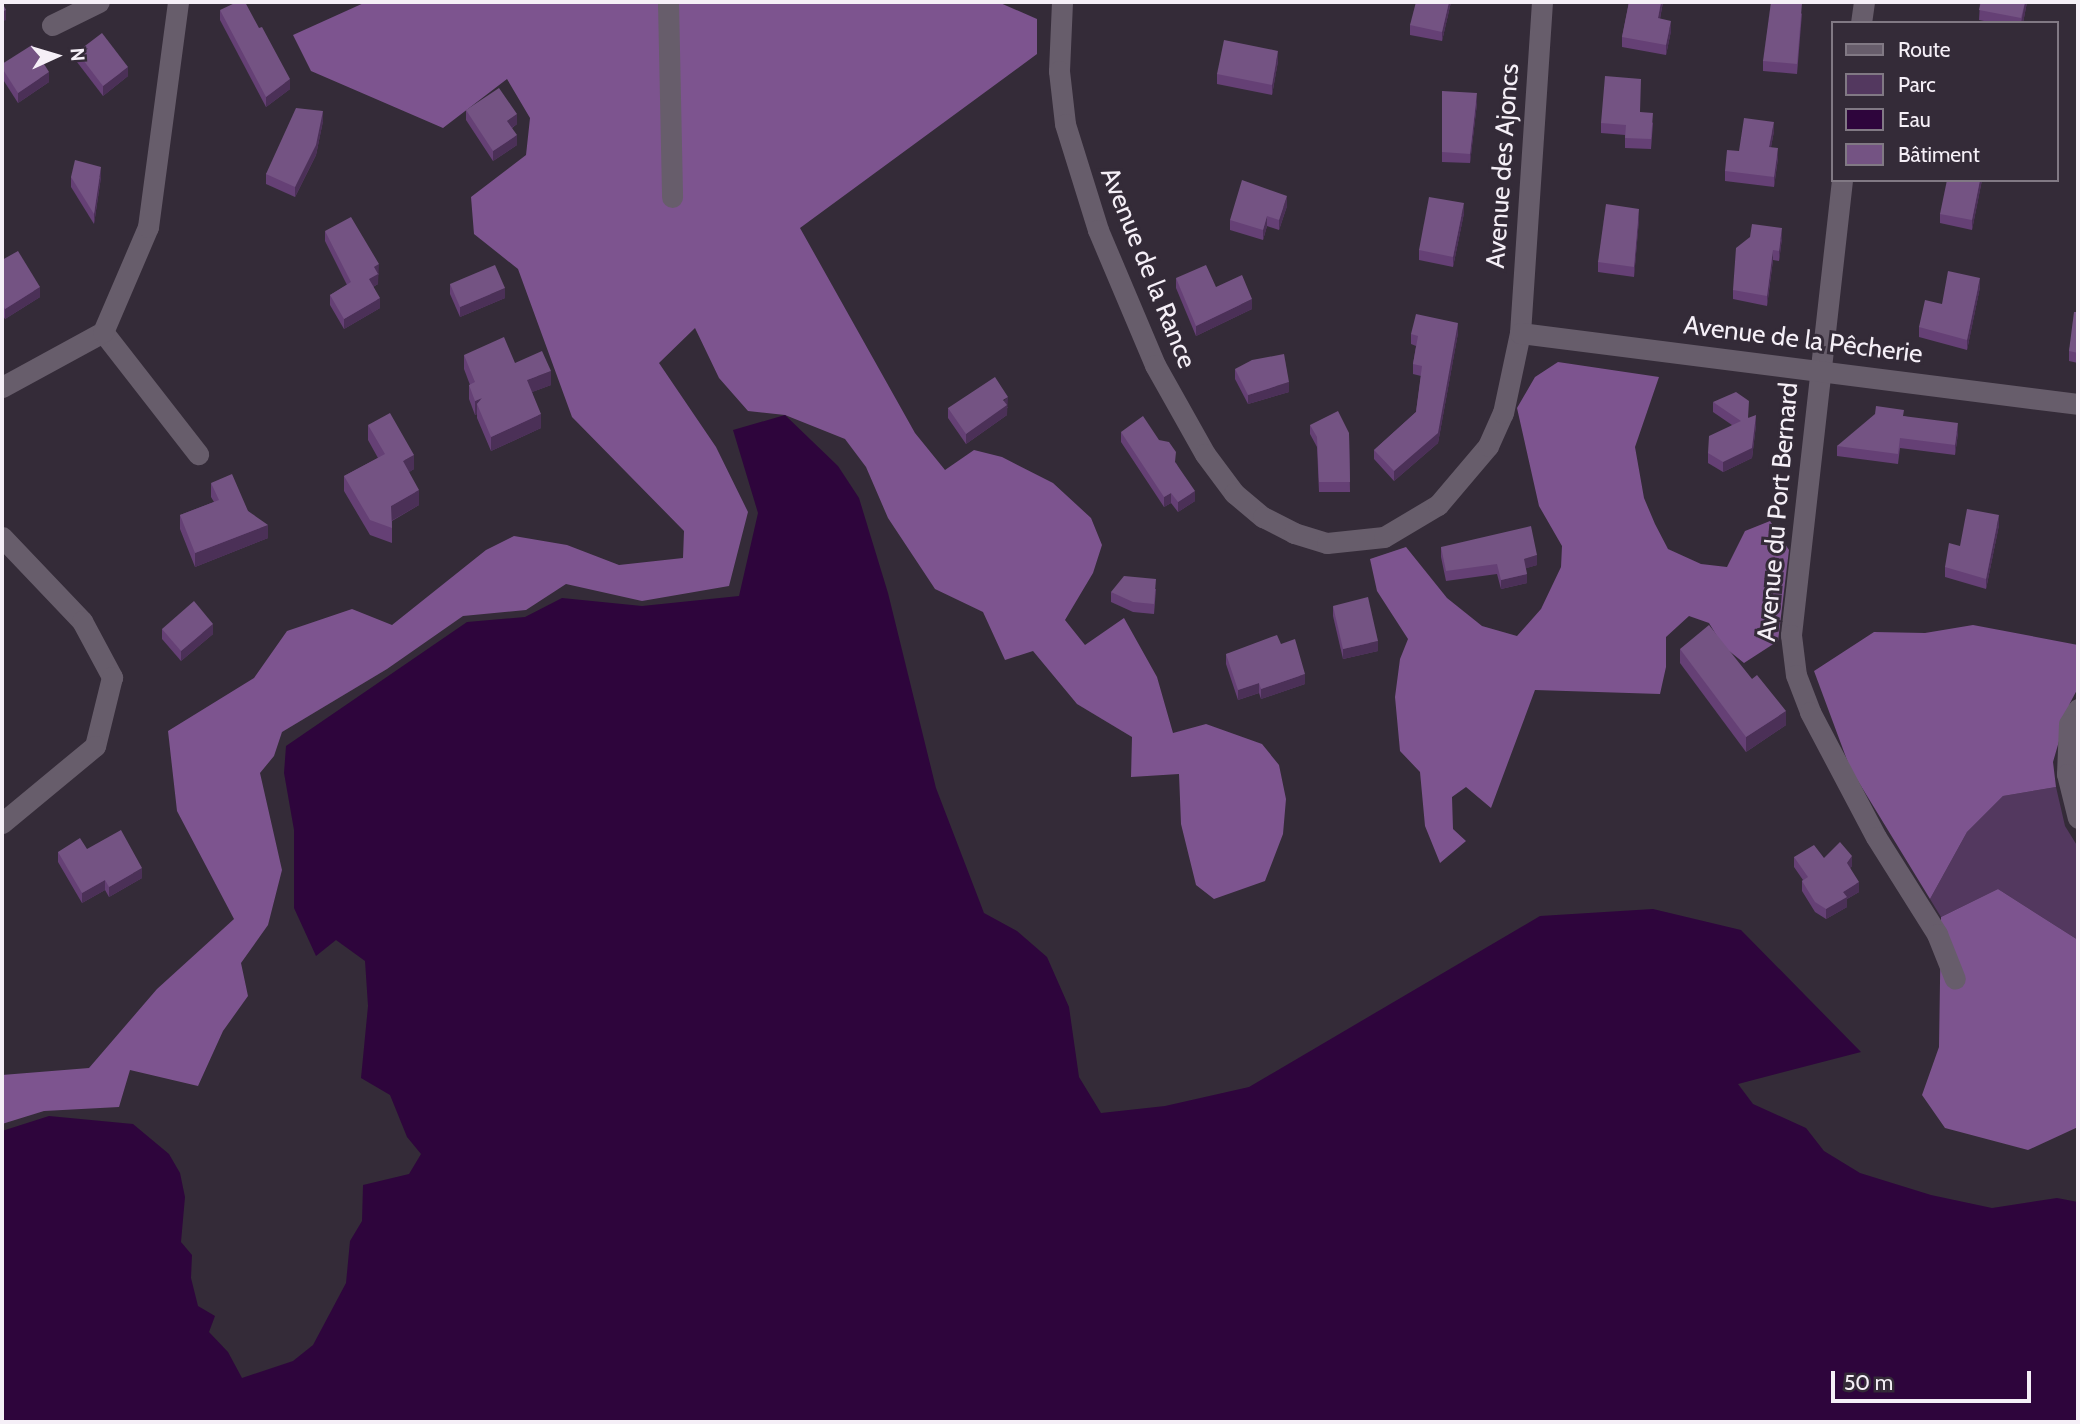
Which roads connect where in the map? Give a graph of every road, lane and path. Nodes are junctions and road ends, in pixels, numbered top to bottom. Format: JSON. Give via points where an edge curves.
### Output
{"nodes":[{"id":1,"x":99,"y":2,"type":"edge"},
{"id":2,"x":178,"y":2,"type":"edge"},
{"id":3,"x":668,"y":2,"type":"edge"},
{"id":4,"x":1062,"y":2,"type":"edge"},
{"id":5,"x":1542,"y":2,"type":"edge"},
{"id":6,"x":1864,"y":2,"type":"edge"},
{"id":7,"x":1861,"y":21,"type":"edge"},
{"id":8,"x":52,"y":25,"type":"dead end"},
{"id":9,"x":1842,"y":182,"type":"edge"},
{"id":10,"x":671,"y":197,"type":"dead end"},
{"id":11,"x":103,"y":332,"type":"junction"},
{"id":12,"x":1520,"y":333,"type":"junction"},
{"id":13,"x":1819,"y":370,"type":"junction"},
{"id":14,"x":2,"y":387,"type":"edge"},
{"id":15,"x":2078,"y":404,"type":"edge"},
{"id":16,"x":198,"y":454,"type":"dead end"},
{"id":17,"x":2,"y":537,"type":"edge"},
{"id":18,"x":2078,"y":709,"type":"edge"},
{"id":19,"x":2078,"y":818,"type":"edge"},
{"id":20,"x":2,"y":823,"type":"edge"},
{"id":21,"x":1955,"y":979,"type":"dead end"}],
"edges":[{"from":1,"to":8,"type":"street"},
{"from":2,"to":11,"type":"street","via":[[148,227]]},
{"from":3,"to":10,"type":"street"},
{"from":4,"to":12,"type":"street","name":"Avenue de la Rance","via":[[1059,71],[1065,124],[1078,175],[1124,298],[1205,454],[1234,494],[1264,517],[1326,543],[1357,543],[1384,537],[1421,517],[1465,477],[1488,446],[1503,413]]},
{"from":5,"to":12,"type":"street","name":"Avenue des Ajoncs"},
{"from":6,"to":7,"type":"street"},
{"from":9,"to":13,"type":"street","name":"Avenue du Port Bernard"},
{"from":11,"to":14,"type":"street"},
{"from":11,"to":16,"type":"street"},
{"from":12,"to":13,"type":"street","name":"Avenue de la Pêcherie"},
{"from":13,"to":15,"type":"street","name":"Avenue de la Pêcherie"},
{"from":13,"to":21,"type":"street","name":"Avenue du Port Bernard","via":[[1791,635],[1796,675],[1810,712],[1876,837],[1937,934]]},
{"from":17,"to":20,"type":"street","via":[[82,621],[112,677],[95,746]]},
{"from":18,"to":19,"type":"street","via":[[2069,724],[2067,774]]}]}
